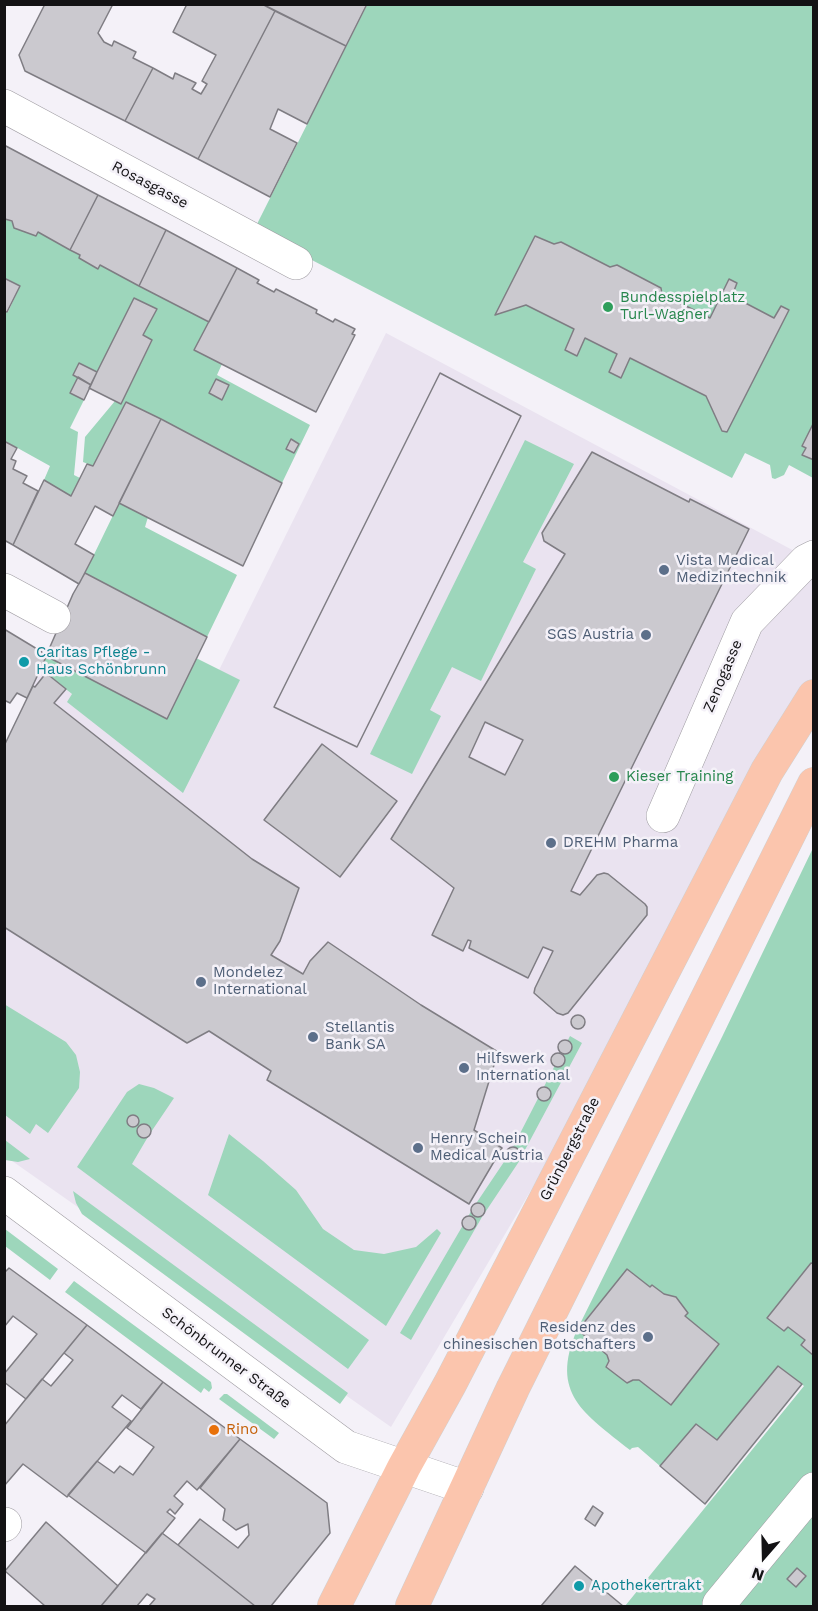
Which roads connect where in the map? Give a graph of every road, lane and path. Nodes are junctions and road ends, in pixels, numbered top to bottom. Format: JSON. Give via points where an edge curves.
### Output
{"nodes":[{"id":1,"x":4,"y":106,"type":"edge"},
{"id":2,"x":296,"y":263,"type":"dead end"},
{"id":3,"x":813,"y":557,"type":"edge"},
{"id":4,"x":4,"y":590,"type":"edge"},
{"id":5,"x":54,"y":617,"type":"dead end"},
{"id":6,"x":813,"y":696,"type":"edge"},
{"id":7,"x":813,"y":784,"type":"edge"},
{"id":8,"x":663,"y":816,"type":"dead end"},
{"id":9,"x":4,"y":1193,"type":"edge"},
{"id":10,"x":404,"y":1467,"type":"junction"},
{"id":11,"x":467,"y":1488,"type":"junction"},
{"id":12,"x":813,"y":1489,"type":"edge"},
{"id":13,"x":719,"y":1604,"type":"dead end"},
{"id":14,"x":334,"y":1606,"type":"edge"},
{"id":15,"x":412,"y":1606,"type":"edge"}],
"edges":[{"from":1,"to":2,"type":"street","name":"Rosasgasse"},
{"from":3,"to":8,"type":"street","name":"Zenogasse","via":[[747,622]]},
{"from":4,"to":5,"type":"street"},
{"from":6,"to":10,"type":"main road","name":"Grünbergstraße","via":[[767,771]]},
{"from":7,"to":11,"type":"main road"},
{"from":9,"to":10,"type":"street","name":"Schönbrunner Straße","via":[[346,1447]]},
{"from":10,"to":11,"type":"street","name":"Schönbrunner Straße"},
{"from":10,"to":14,"type":"main road","name":"Grünbergstraße"},
{"from":11,"to":15,"type":"main road"},
{"from":12,"to":13,"type":"street"}]}
